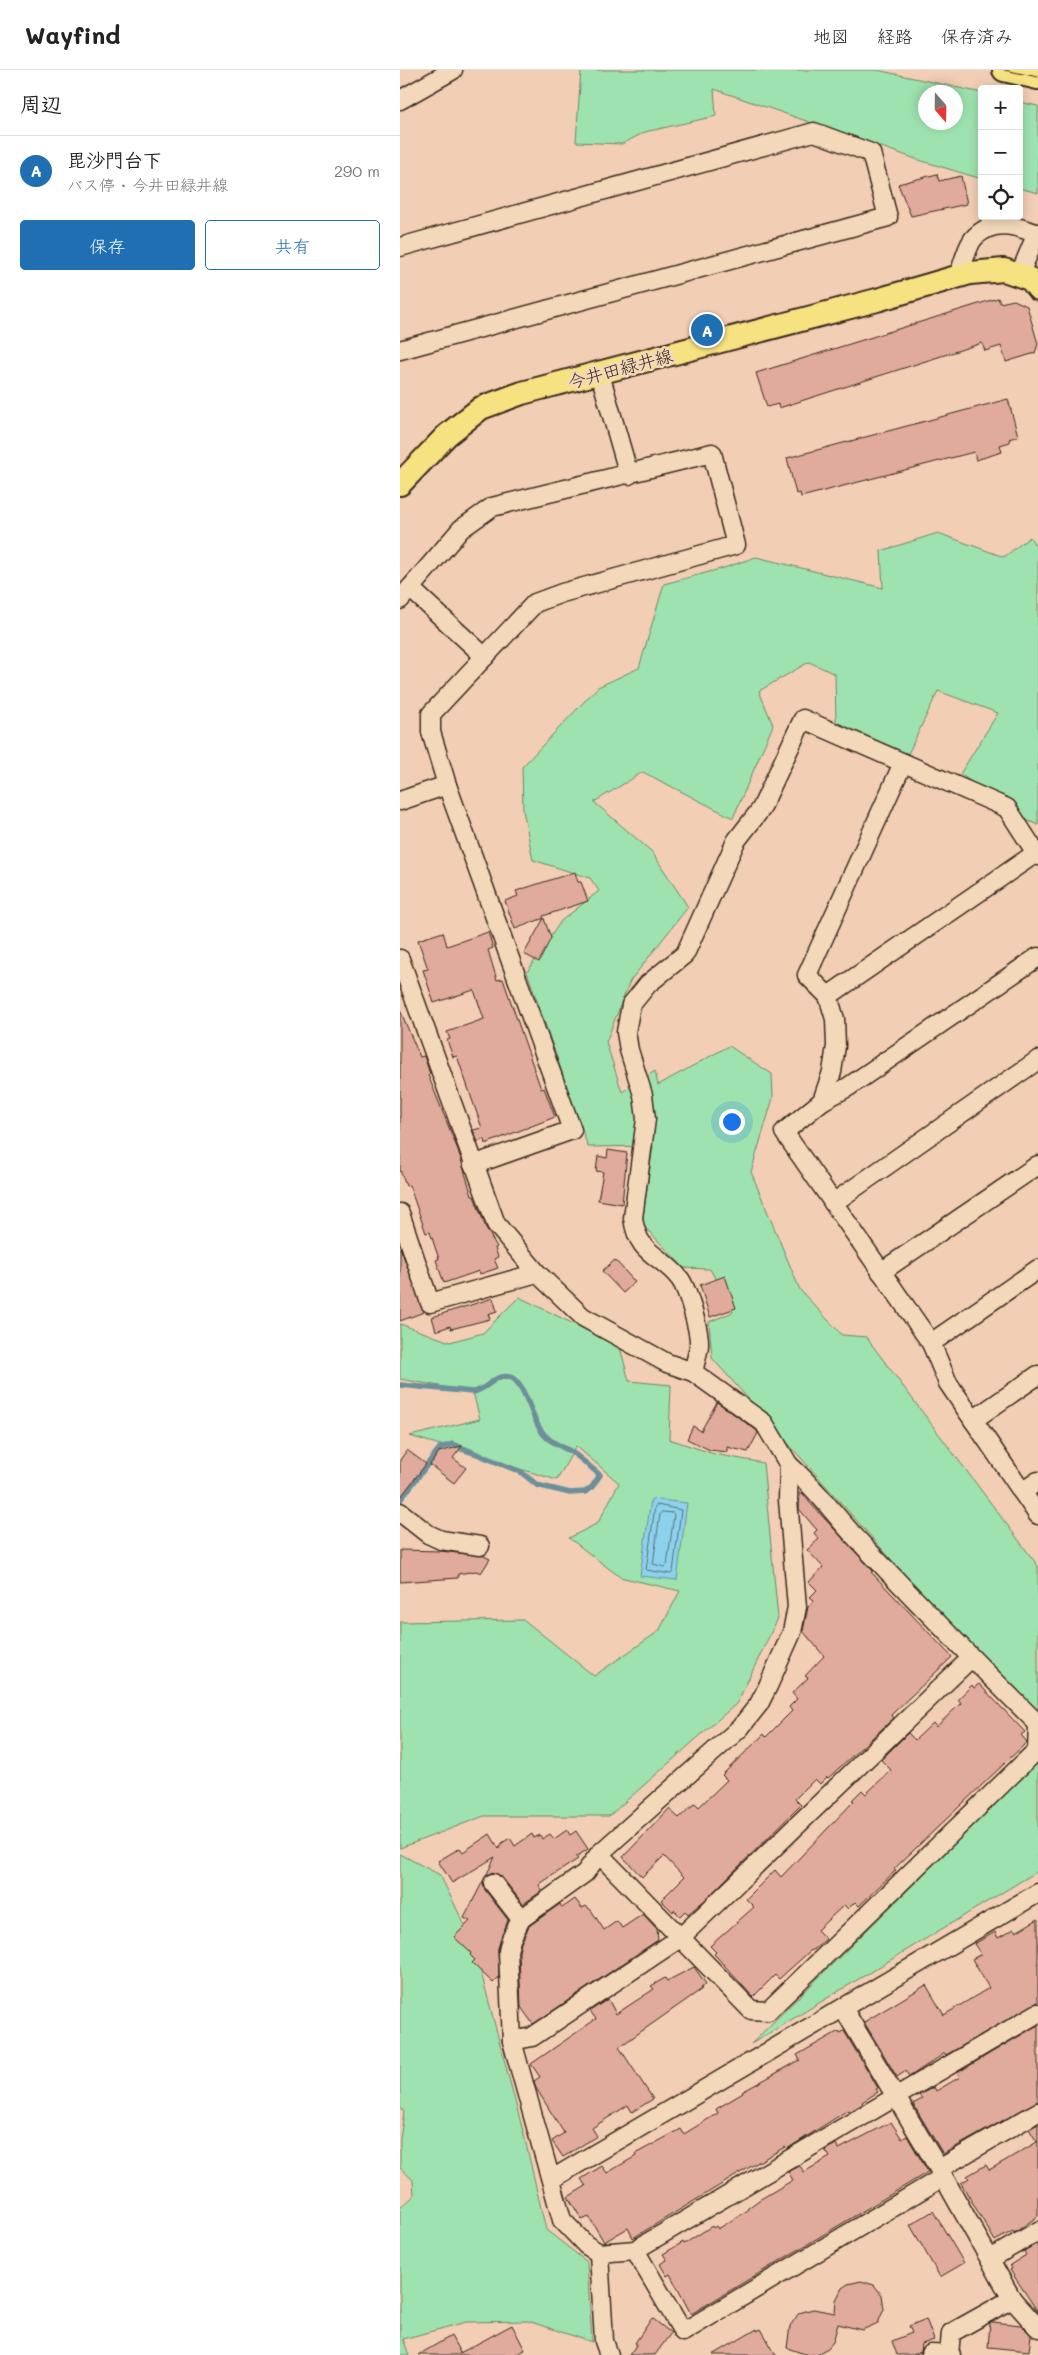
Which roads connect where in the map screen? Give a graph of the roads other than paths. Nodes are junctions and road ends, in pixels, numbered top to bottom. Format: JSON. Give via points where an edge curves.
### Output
{"nodes":[{"id":1,"x":453,"y":70,"type":"edge"},
{"id":2,"x":1004,"y":70,"type":"edge"},
{"id":3,"x":1038,"y":78,"type":"edge"},
{"id":4,"x":400,"y":100,"type":"edge"},
{"id":5,"x":1037,"y":234,"type":"edge"},
{"id":6,"x":400,"y":247,"type":"edge"},
{"id":7,"x":1020,"y":276,"type":"junction"},
{"id":8,"x":958,"y":277,"type":"junction"},
{"id":9,"x":1038,"y":289,"type":"edge"},
{"id":10,"x":400,"y":350,"type":"edge"},
{"id":11,"x":600,"y":374,"type":"junction"},
{"id":12,"x":629,"y":475,"type":"junction"},
{"id":13,"x":400,"y":484,"type":"edge"},
{"id":14,"x":405,"y":594,"type":"edge"},
{"id":15,"x":485,"y":657,"type":"junction"},
{"id":16,"x":903,"y":763,"type":"junction"},
{"id":17,"x":447,"y":785,"type":"junction"},
{"id":18,"x":400,"y":802,"type":"edge"},
{"id":19,"x":1037,"y":854,"type":"edge"},
{"id":20,"x":1038,"y":957,"type":"edge"},
{"id":21,"x":400,"y":959,"type":"edge"},
{"id":22,"x":404,"y":982,"type":"edge"},
{"id":23,"x":828,"y":996,"type":"junction"},
{"id":24,"x":1038,"y":1060,"type":"edge"},
{"id":25,"x":822,"y":1102,"type":"junction"},
{"id":26,"x":1038,"y":1164,"type":"edge"},
{"id":27,"x":474,"y":1165,"type":"junction"},
{"id":28,"x":833,"y":1203,"type":"junction"},
{"id":29,"x":400,"y":1213,"type":"edge"},
{"id":30,"x":1038,"y":1269,"type":"edge"},
{"id":31,"x":881,"y":1272,"type":"junction"},
{"id":32,"x":537,"y":1273,"type":"junction"},
{"id":33,"x":931,"y":1343,"type":"junction"},
{"id":34,"x":694,"y":1372,"type":"junction"},
{"id":35,"x":1038,"y":1375,"type":"edge"},
{"id":36,"x":973,"y":1420,"type":"junction"},
{"id":37,"x":789,"y":1465,"type":"junction"},
{"id":38,"x":1038,"y":1481,"type":"edge"},
{"id":39,"x":1022,"y":1492,"type":"junction"},
{"id":40,"x":400,"y":1512,"type":"edge"},
{"id":41,"x":1038,"y":1515,"type":"edge"},
{"id":42,"x":480,"y":1546,"type":"dead end"},
{"id":43,"x":970,"y":1658,"type":"junction"},
{"id":44,"x":599,"y":1854,"type":"junction"},
{"id":45,"x":493,"y":1883,"type":"dead end"},
{"id":46,"x":1038,"y":1892,"type":"edge"},
{"id":47,"x":521,"y":1919,"type":"junction"},
{"id":48,"x":680,"y":1938,"type":"junction"},
{"id":49,"x":843,"y":2008,"type":"junction"},
{"id":50,"x":1038,"y":2013,"type":"edge"},
{"id":51,"x":512,"y":2041,"type":"junction"},
{"id":52,"x":895,"y":2097,"type":"junction"},
{"id":53,"x":1038,"y":2112,"type":"edge"},
{"id":54,"x":941,"y":2173,"type":"junction"},
{"id":55,"x":552,"y":2179,"type":"junction"},
{"id":56,"x":1038,"y":2231,"type":"edge"},
{"id":57,"x":635,"y":2250,"type":"junction"},
{"id":58,"x":599,"y":2253,"type":"junction"},
{"id":59,"x":990,"y":2259,"type":"junction"},
{"id":60,"x":1012,"y":2299,"type":"junction"},
{"id":61,"x":1038,"y":2328,"type":"edge"},
{"id":62,"x":931,"y":2354,"type":"edge"},
{"id":63,"x":609,"y":2355,"type":"edge"},
{"id":64,"x":950,"y":2355,"type":"edge"}],
"edges":[{"from":1,"to":4,"type":"street"},
{"from":2,"to":3,"type":"main road"},
{"from":5,"to":7,"type":"street"},
{"from":5,"to":8,"type":"street","via":[[1010,224],[991,227],[974,238]]},
{"from":6,"to":10,"type":"street","via":[[814,132],[871,153],[888,217]]},
{"from":7,"to":8,"type":"main road","name":"今井田緑井線","via":[[1004,270]]},
{"from":7,"to":9,"type":"main road","name":"今井田緑井線","via":[[1030,279]]},
{"from":8,"to":11,"type":"main road","name":"今井田緑井線"},
{"from":11,"to":12,"type":"street"},
{"from":11,"to":13,"type":"main road","name":"今井田緑井線","via":[[481,408],[447,435]]},
{"from":12,"to":14,"type":"street","via":[[492,508],[461,529]]},
{"from":12,"to":15,"type":"street","via":[[712,453],[736,545],[535,603]]},
{"from":14,"to":15,"type":"street"},
{"from":15,"to":17,"type":"street","via":[[431,714],[431,732]]},
{"from":16,"to":19,"type":"street","via":[[1007,808]]},
{"from":16,"to":23,"type":"street","via":[[807,976]]},
{"from":16,"to":34,"type":"street","via":[[803,719],[760,809],[736,841],[685,954],[648,984],[631,1004],[626,1032],[643,1095],[646,1120],[633,1218],[635,1234],[644,1248],[680,1279],[689,1297],[699,1343]]},
{"from":17,"to":18,"type":"street"},
{"from":17,"to":27,"type":"street","via":[[572,1130]]},
{"from":19,"to":23,"type":"street"},
{"from":20,"to":25,"type":"street"},
{"from":21,"to":22,"type":"street"},
{"from":22,"to":27,"type":"street"},
{"from":23,"to":25,"type":"street","via":[[835,1019],[836,1046]]},
{"from":24,"to":28,"type":"street"},
{"from":25,"to":28,"type":"street","via":[[784,1132]]},
{"from":26,"to":31,"type":"street"},
{"from":27,"to":32,"type":"street","via":[[496,1224]]},
{"from":28,"to":31,"type":"street"},
{"from":29,"to":32,"type":"street","via":[[430,1303]]},
{"from":30,"to":33,"type":"street"},
{"from":31,"to":33,"type":"street"},
{"from":32,"to":34,"type":"street","via":[[583,1317],[667,1363]]},
{"from":33,"to":36,"type":"street","via":[[948,1383]]},
{"from":34,"to":37,"type":"street","via":[[764,1423]]},
{"from":35,"to":36,"type":"street"},
{"from":36,"to":39,"type":"street"},
{"from":37,"to":43,"type":"street","via":[[811,1484],[845,1527]]},
{"from":37,"to":44,"type":"street","via":[[788,1500],[797,1607],[792,1632],[768,1686],[740,1728]]},
{"from":38,"to":39,"type":"street"},
{"from":39,"to":41,"type":"street"},
{"from":40,"to":42,"type":"street","via":[[441,1540]]},
{"from":43,"to":48,"type":"street"},
{"from":43,"to":48,"type":"street","via":[[1038,1724],[1038,1750],[768,2011],[751,2010]]},
{"from":44,"to":47,"type":"street","via":[[585,1873]]},
{"from":44,"to":48,"type":"street"},
{"from":45,"to":47,"type":"street"},
{"from":46,"to":49,"type":"street"},
{"from":47,"to":51,"type":"street","via":[[508,1951]]},
{"from":48,"to":51,"type":"street","via":[[532,2037]]},
{"from":49,"to":52,"type":"street"},
{"from":49,"to":55,"type":"street"},
{"from":50,"to":52,"type":"street"},
{"from":51,"to":55,"type":"street"},
{"from":52,"to":54,"type":"street"},
{"from":52,"to":57,"type":"street"},
{"from":53,"to":54,"type":"street"},
{"from":54,"to":57,"type":"street","via":[[684,2332]]},
{"from":54,"to":59,"type":"street"},
{"from":55,"to":58,"type":"street","via":[[562,2220],[586,2245]]},
{"from":56,"to":59,"type":"street"},
{"from":57,"to":58,"type":"street"},
{"from":58,"to":63,"type":"street","via":[[604,2341]]},
{"from":59,"to":60,"type":"street"},
{"from":60,"to":61,"type":"street"},
{"from":60,"to":64,"type":"street","via":[[951,2333]]},
{"from":62,"to":64,"type":"street"}]}
